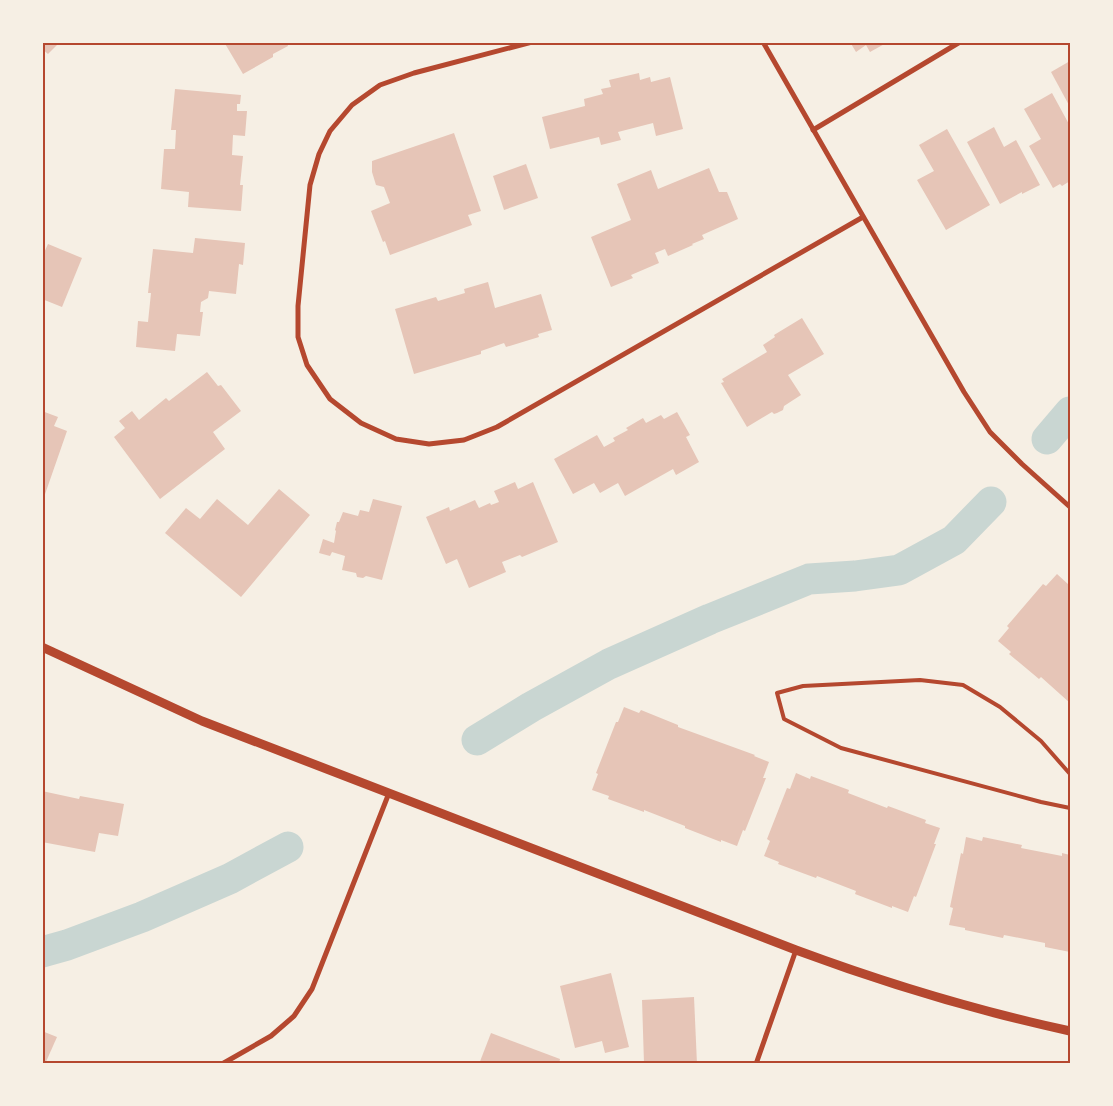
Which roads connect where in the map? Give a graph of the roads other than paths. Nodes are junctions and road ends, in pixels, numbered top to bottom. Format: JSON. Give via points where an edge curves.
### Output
{"nodes":[{"id":1,"x":532,"y":42,"type":"edge"},
{"id":2,"x":763,"y":42,"type":"edge"},
{"id":3,"x":960,"y":42,"type":"edge"},
{"id":4,"x":813,"y":130,"type":"junction"},
{"id":5,"x":863,"y":217,"type":"junction"},
{"id":6,"x":1070,"y":507,"type":"edge"},
{"id":7,"x":42,"y":647,"type":"edge"},
{"id":8,"x":1070,"y":774,"type":"edge"},
{"id":9,"x":389,"y":793,"type":"junction"},
{"id":10,"x":1070,"y":808,"type":"edge"},
{"id":11,"x":796,"y":950,"type":"junction"},
{"id":12,"x":1070,"y":1031,"type":"edge"},
{"id":13,"x":222,"y":1064,"type":"edge"},
{"id":14,"x":756,"y":1064,"type":"edge"}],
"edges":[{"from":1,"to":5,"type":"street","via":[[380,85],[352,105],[330,131],[319,154],[310,185],[298,337],[307,365],[330,399],[361,423],[396,438],[430,444],[464,440],[497,427]]},
{"from":2,"to":4,"type":"street"},
{"from":3,"to":4,"type":"street"},
{"from":4,"to":5,"type":"street"},
{"from":5,"to":6,"type":"street","via":[[943,358],[990,432]]},
{"from":7,"to":9,"type":"street","via":[[202,721]]},
{"from":8,"to":10,"type":"lane","via":[[1041,741],[1000,707],[963,686],[920,680],[803,686],[778,693],[784,719],[841,748]]},
{"from":9,"to":11,"type":"street"},
{"from":9,"to":13,"type":"street","via":[[312,989],[294,1016],[271,1036]]},
{"from":11,"to":12,"type":"street","via":[[982,1010]]},
{"from":11,"to":14,"type":"street"}]}
